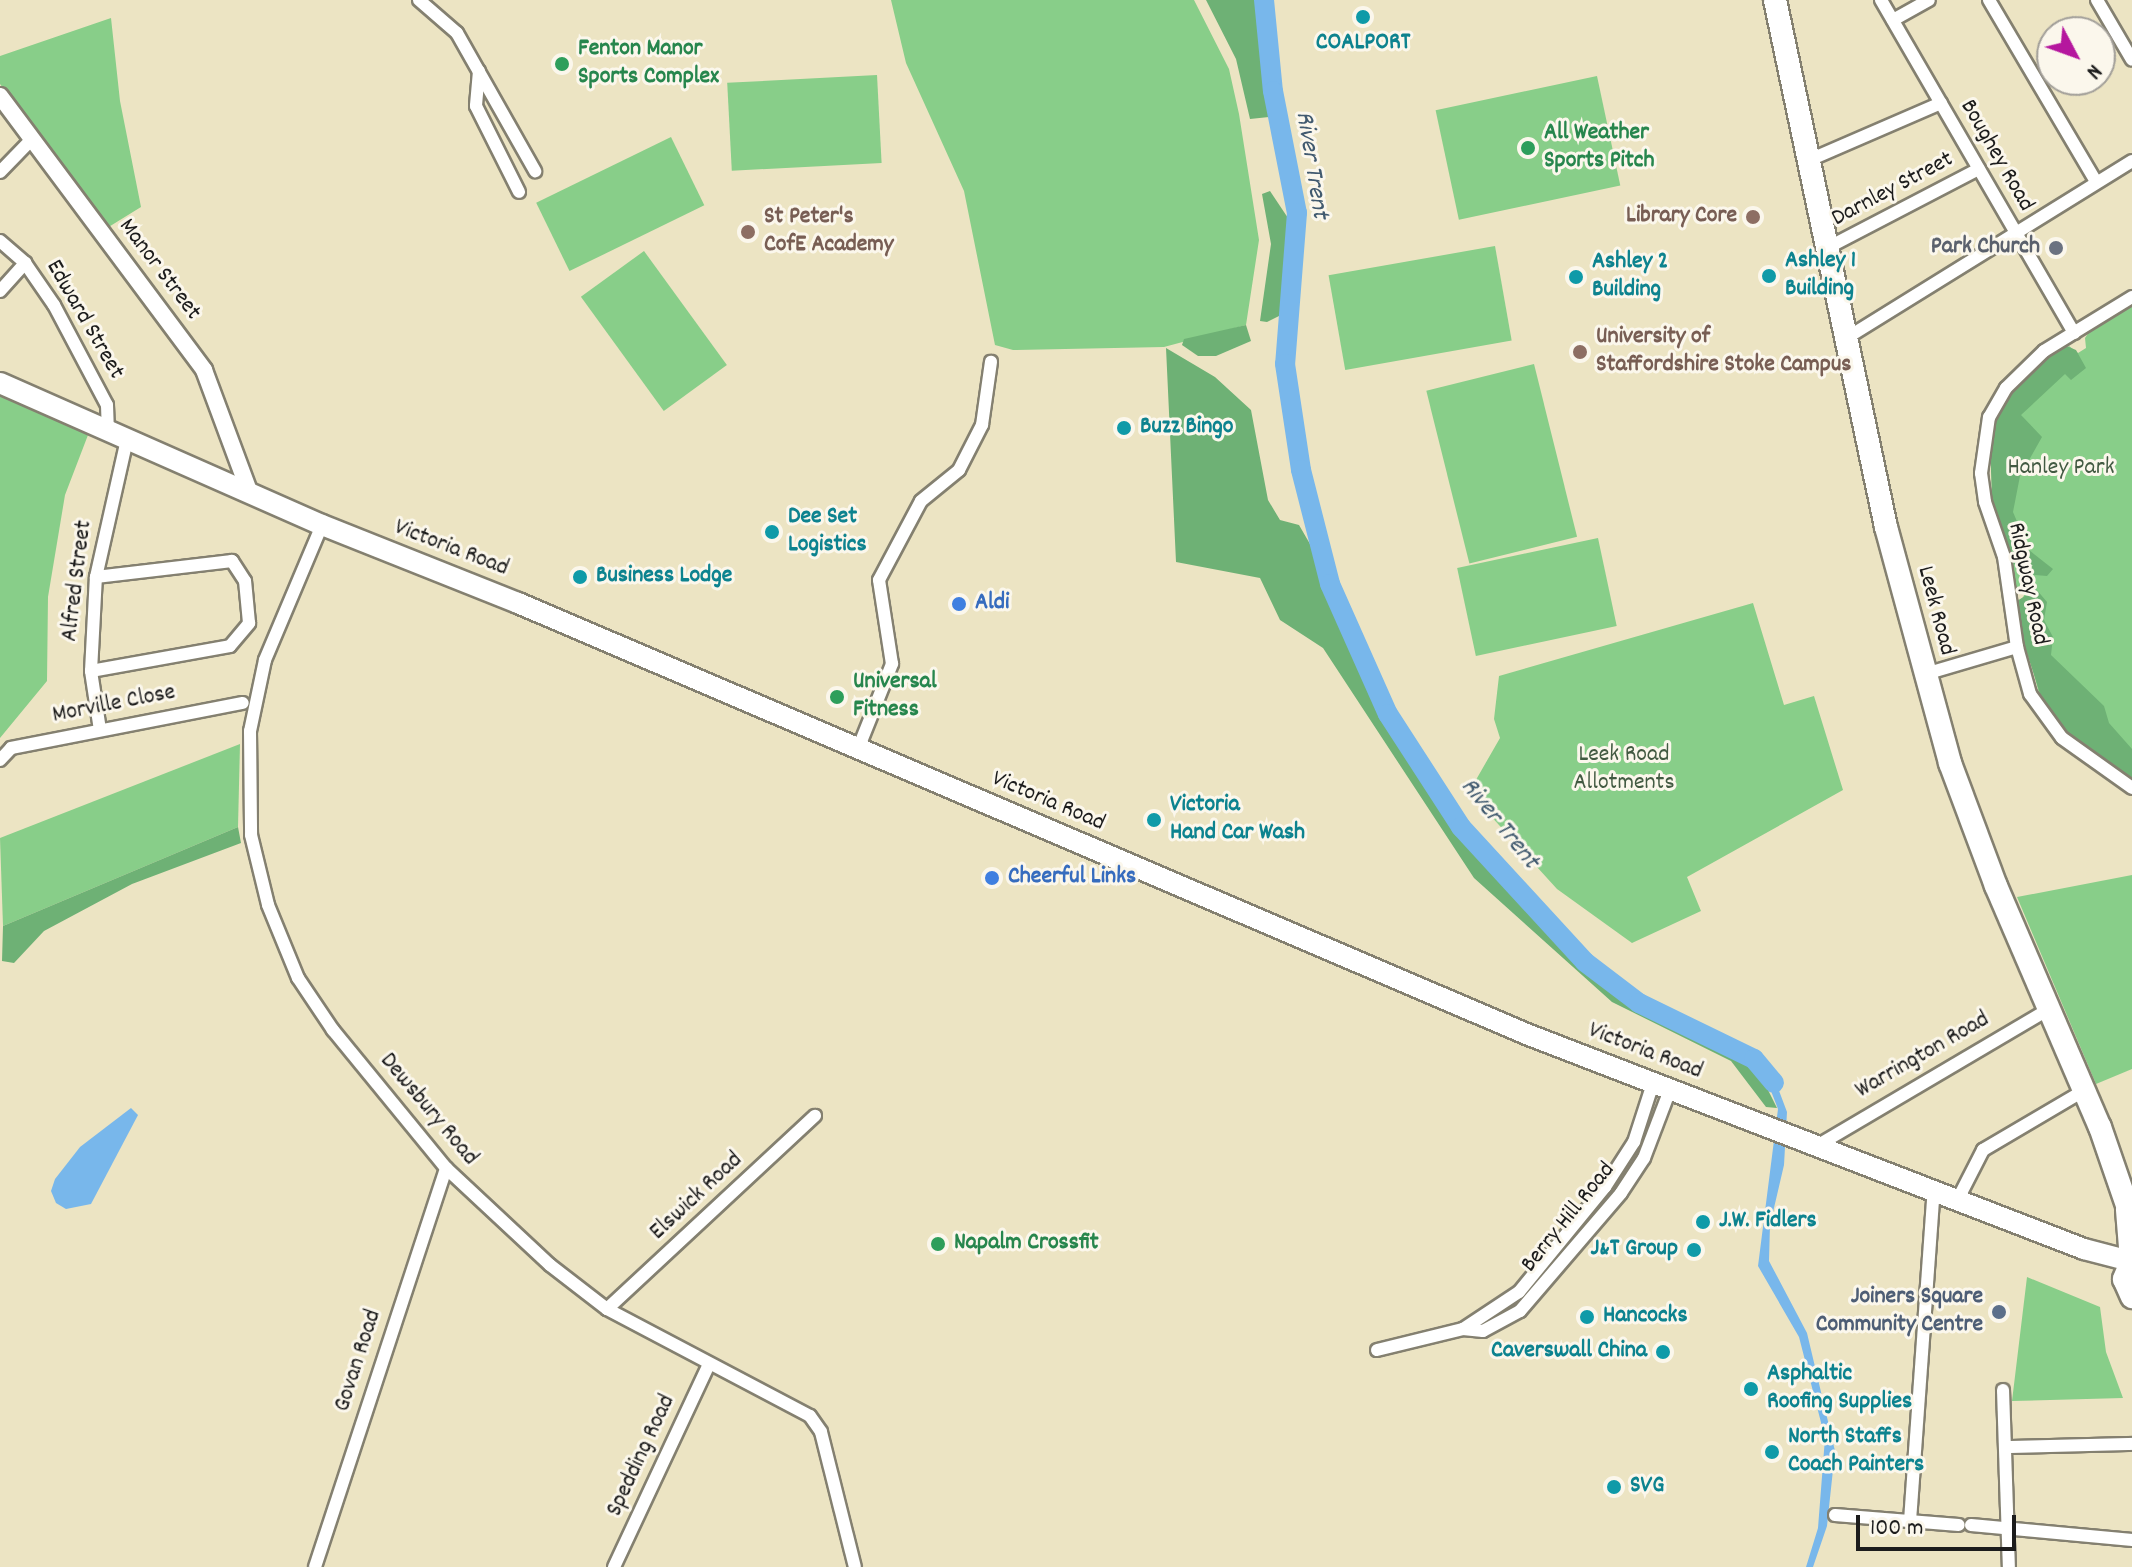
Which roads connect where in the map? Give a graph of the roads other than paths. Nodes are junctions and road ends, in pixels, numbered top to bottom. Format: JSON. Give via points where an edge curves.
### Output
{"nodes":[{"id":1,"x":419,"y":0,"type":"edge"},
{"id":2,"x":1775,"y":0,"type":"edge"},
{"id":3,"x":1881,"y":0,"type":"edge"},
{"id":4,"x":1929,"y":0,"type":"edge"},
{"id":5,"x":1989,"y":0,"type":"edge"},
{"id":6,"x":2097,"y":0,"type":"edge"},
{"id":7,"x":1893,"y":20,"type":"junction"},
{"id":8,"x":2132,"y":60,"type":"edge"},
{"id":9,"x":479,"y":71,"type":"junction"},
{"id":10,"x":0,"y":96,"type":"edge"},
{"id":11,"x":1941,"y":103,"type":"junction"},
{"id":12,"x":32,"y":139,"type":"junction"},
{"id":13,"x":1807,"y":161,"type":"junction"},
{"id":14,"x":2132,"y":161,"type":"edge"},
{"id":15,"x":1979,"y":169,"type":"junction"},
{"id":16,"x":535,"y":171,"type":"dead end"},
{"id":17,"x":0,"y":172,"type":"edge"},
{"id":18,"x":2096,"y":182,"type":"junction"},
{"id":19,"x":519,"y":192,"type":"dead end"},
{"id":20,"x":2016,"y":236,"type":"junction"},
{"id":21,"x":0,"y":241,"type":"edge"},
{"id":22,"x":1827,"y":248,"type":"junction"},
{"id":23,"x":25,"y":263,"type":"junction"},
{"id":24,"x":0,"y":291,"type":"edge"},
{"id":25,"x":2132,"y":297,"type":"edge"},
{"id":26,"x":2074,"y":333,"type":"junction"},
{"id":27,"x":1845,"y":339,"type":"junction"},
{"id":28,"x":991,"y":362,"type":"dead end"},
{"id":29,"x":0,"y":383,"type":"edge"},
{"id":30,"x":118,"y":435,"type":"junction"},
{"id":31,"x":249,"y":491,"type":"junction"},
{"id":32,"x":322,"y":525,"type":"junction"},
{"id":33,"x":96,"y":577,"type":"junction"},
{"id":34,"x":2017,"y":647,"type":"junction"},
{"id":35,"x":91,"y":671,"type":"junction"},
{"id":36,"x":1925,"y":674,"type":"junction"},
{"id":37,"x":243,"y":703,"type":"dead end"},
{"id":38,"x":100,"y":730,"type":"junction"},
{"id":39,"x":858,"y":749,"type":"junction"},
{"id":40,"x":0,"y":760,"type":"edge"},
{"id":41,"x":2132,"y":788,"type":"edge"},
{"id":42,"x":2049,"y":1009,"type":"junction"},
{"id":43,"x":1662,"y":1086,"type":"junction"},
{"id":44,"x":2085,"y":1090,"type":"junction"},
{"id":45,"x":815,"y":1116,"type":"dead end"},
{"id":46,"x":1820,"y":1144,"type":"junction"},
{"id":47,"x":446,"y":1168,"type":"junction"},
{"id":48,"x":1934,"y":1188,"type":"junction"},
{"id":49,"x":1959,"y":1197,"type":"junction"},
{"id":50,"x":2128,"y":1221,"type":"edge"},
{"id":51,"x":2092,"y":1251,"type":"junction"},
{"id":52,"x":2131,"y":1260,"type":"edge"},
{"id":53,"x":2129,"y":1292,"type":"edge"},
{"id":54,"x":607,"y":1309,"type":"junction"},
{"id":55,"x":1377,"y":1350,"type":"dead end"},
{"id":56,"x":709,"y":1364,"type":"junction"},
{"id":57,"x":2003,"y":1390,"type":"dead end"},
{"id":58,"x":2132,"y":1444,"type":"edge"},
{"id":59,"x":2007,"y":1447,"type":"junction"},
{"id":60,"x":1835,"y":1515,"type":"dead end"},
{"id":61,"x":1910,"y":1521,"type":"junction"},
{"id":62,"x":2012,"y":1528,"type":"junction"},
{"id":63,"x":2132,"y":1540,"type":"edge"},
{"id":64,"x":315,"y":1567,"type":"edge"},
{"id":65,"x":614,"y":1567,"type":"edge"},
{"id":66,"x":855,"y":1567,"type":"edge"},
{"id":67,"x":2009,"y":1567,"type":"edge"}],
"edges":[{"from":1,"to":9,"type":"street","via":[[457,33]]},
{"from":2,"to":13,"type":"highway","name":"Leek Road"},
{"from":3,"to":7,"type":"street","name":"Boughey Road"},
{"from":4,"to":7,"type":"street"},
{"from":5,"to":18,"type":"street"},
{"from":6,"to":8,"type":"street"},
{"from":7,"to":11,"type":"street","name":"Boughey Road"},
{"from":9,"to":16,"type":"street"},
{"from":9,"to":19,"type":"street","via":[[476,106]]},
{"from":10,"to":12,"type":"street","name":"Manor Street"},
{"from":11,"to":13,"type":"street"},
{"from":11,"to":15,"type":"street","name":"Boughey Road"},
{"from":12,"to":17,"type":"street"},
{"from":12,"to":31,"type":"street","name":"Manor Street","via":[[204,370]]},
{"from":13,"to":22,"type":"highway","name":"Leek Road"},
{"from":14,"to":18,"type":"street"},
{"from":15,"to":20,"type":"street","name":"Boughey Road"},
{"from":15,"to":22,"type":"street","name":"Darnley Street"},
{"from":18,"to":20,"type":"street"},
{"from":20,"to":26,"type":"street","name":"Boughey Road"},
{"from":20,"to":27,"type":"street"},
{"from":21,"to":23,"type":"street","name":"Edward Street"},
{"from":22,"to":27,"type":"highway","name":"Leek Road"},
{"from":23,"to":24,"type":"street"},
{"from":23,"to":30,"type":"street","name":"Edward Street","via":[[107,405]]},
{"from":25,"to":26,"type":"street","name":"Ridgway Road"},
{"from":26,"to":34,"type":"street","name":"Ridgway Road","via":[[2027,364],[2006,388],[1982,442],[1985,502],[2004,557]]},
{"from":27,"to":36,"type":"highway","name":"Leek Road"},
{"from":28,"to":39,"type":"street","via":[[982,425],[959,470],[921,501],[879,580],[892,664]]},
{"from":29,"to":30,"type":"main road","name":"Victoria Road"},
{"from":30,"to":31,"type":"main road","name":"Victoria Road"},
{"from":30,"to":33,"type":"street","name":"Alfred Street"},
{"from":31,"to":32,"type":"main road","name":"Victoria Road"},
{"from":32,"to":39,"type":"main road","name":"Victoria Road"},
{"from":32,"to":47,"type":"street","name":"Dewsbury Road","via":[[254,700],[248,774],[251,835],[268,905],[298,978],[333,1030]]},
{"from":33,"to":35,"type":"street","name":"Alfred Street"},
{"from":33,"to":35,"type":"street","via":[[232,561],[245,581],[249,623],[230,646]]},
{"from":34,"to":36,"type":"street"},
{"from":34,"to":41,"type":"street","name":"Ridgway Road","via":[[2030,694],[2048,724],[2095,766]]},
{"from":35,"to":38,"type":"street","name":"Alfred Street"},
{"from":36,"to":42,"type":"highway","name":"Leek Road","via":[[1972,826]]},
{"from":37,"to":38,"type":"street","name":"Morville Close"},
{"from":38,"to":40,"type":"street","name":"Morville Close","via":[[11,748]]},
{"from":39,"to":43,"type":"main road","name":"Victoria Road"},
{"from":42,"to":44,"type":"highway","name":"Leek Road"},
{"from":42,"to":46,"type":"street","name":"Warrington Road"},
{"from":43,"to":46,"type":"main road","name":"Victoria Road"},
{"from":43,"to":55,"type":"street","name":"Berry Hill Road","via":[[1634,1142],[1597,1197],[1519,1292],[1463,1329]]},
{"from":44,"to":49,"type":"street","via":[[1983,1150]]},
{"from":44,"to":50,"type":"highway","name":"Leek Road"},
{"from":45,"to":54,"type":"street","name":"Elswick Road"},
{"from":46,"to":48,"type":"main road","name":"Victoria Road"},
{"from":47,"to":54,"type":"street","name":"Dewsbury Road","via":[[550,1265]]},
{"from":47,"to":64,"type":"street","name":"Govan Road"},
{"from":48,"to":49,"type":"main road","name":"Victoria Road"},
{"from":48,"to":61,"type":"street"},
{"from":49,"to":51,"type":"main road","name":"Victoria Road"},
{"from":50,"to":51,"type":"main road","via":[[2115,1247]]},
{"from":50,"to":52,"type":"highway","name":"Leek Road"},
{"from":51,"to":52,"type":"main road","name":"Victoria Road"},
{"from":51,"to":53,"type":"main road","name":"Victoria Road"},
{"from":52,"to":53,"type":"highway","name":"Leek Road","via":[[2124,1273]]},
{"from":54,"to":56,"type":"street","name":"Dewsbury Road"},
{"from":56,"to":65,"type":"street","name":"Spedding Road"},
{"from":56,"to":66,"type":"street","name":"Dewsbury Road","via":[[790,1402],[816,1424]]},
{"from":57,"to":59,"type":"street"},
{"from":58,"to":59,"type":"street"},
{"from":59,"to":62,"type":"street"},
{"from":60,"to":61,"type":"street"},
{"from":61,"to":62,"type":"street"},
{"from":62,"to":63,"type":"street"},
{"from":62,"to":67,"type":"street"}]}
